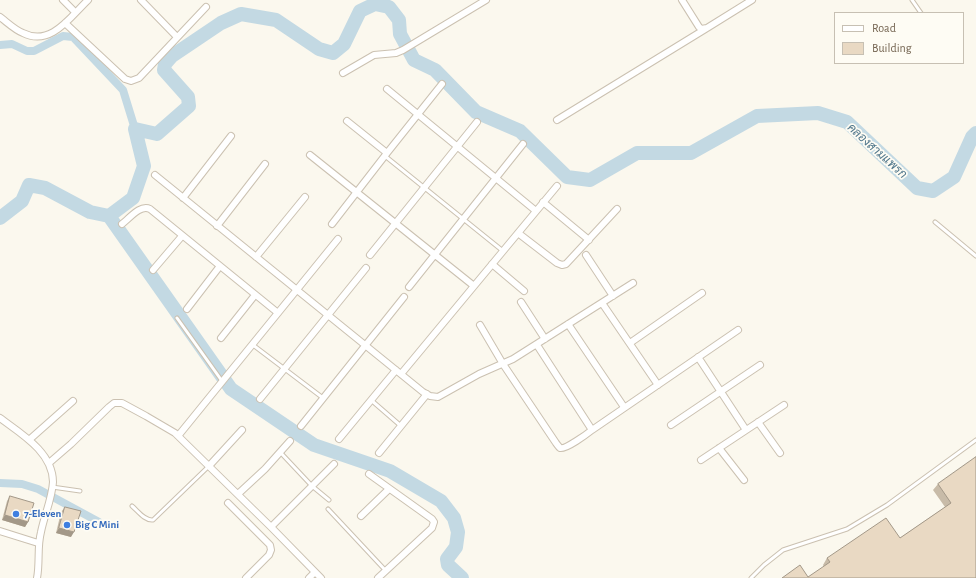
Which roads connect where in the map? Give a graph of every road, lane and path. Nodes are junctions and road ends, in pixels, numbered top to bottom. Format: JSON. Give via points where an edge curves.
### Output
{"nodes":[{"id":1,"x":63,"y":0,"type":"edge"},
{"id":2,"x":88,"y":0,"type":"edge"},
{"id":3,"x":486,"y":0,"type":"edge"},
{"id":4,"x":682,"y":0,"type":"edge"},
{"id":5,"x":752,"y":0,"type":"edge"},
{"id":6,"x":912,"y":0,"type":"edge"},
{"id":7,"x":146,"y":1,"type":"edge"},
{"id":8,"x":206,"y":7,"type":"dead end"},
{"id":9,"x":75,"y":12,"type":"junction"},
{"id":10,"x":920,"y":12,"type":"edge"},
{"id":11,"x":0,"y":17,"type":"edge"},
{"id":12,"x":65,"y":22,"type":"junction"},
{"id":13,"x":707,"y":28,"type":"junction"},
{"id":14,"x":177,"y":37,"type":"junction"},
{"id":15,"x":343,"y":73,"type":"dead end"},
{"id":16,"x":442,"y":84,"type":"dead end"},
{"id":17,"x":387,"y":89,"type":"dead end"},
{"id":18,"x":418,"y":115,"type":"junction"},
{"id":19,"x":347,"y":120,"type":"dead end"},
{"id":20,"x":557,"y":120,"type":"dead end"},
{"id":21,"x":477,"y":122,"type":"dead end"},
{"id":22,"x":231,"y":136,"type":"dead end"},
{"id":23,"x":523,"y":144,"type":"dead end"},
{"id":24,"x":457,"y":147,"type":"junction"},
{"id":25,"x":386,"y":154,"type":"junction"},
{"id":26,"x":310,"y":155,"type":"dead end"},
{"id":27,"x":266,"y":164,"type":"dead end"},
{"id":28,"x":155,"y":176,"type":"dead end"},
{"id":29,"x":495,"y":179,"type":"junction"},
{"id":30,"x":557,"y":186,"type":"dead end"},
{"id":31,"x":425,"y":187,"type":"junction"},
{"id":32,"x":356,"y":192,"type":"junction"},
{"id":33,"x":305,"y":197,"type":"dead end"},
{"id":34,"x":183,"y":198,"type":"junction"},
{"id":35,"x":543,"y":202,"type":"junction"},
{"id":36,"x":617,"y":209,"type":"dead end"},
{"id":37,"x":536,"y":211,"type":"junction"},
{"id":38,"x":464,"y":218,"type":"junction"},
{"id":39,"x":935,"y":222,"type":"dead end"},
{"id":40,"x":396,"y":223,"type":"junction"},
{"id":41,"x":122,"y":224,"type":"dead end"},
{"id":42,"x":332,"y":224,"type":"dead end"},
{"id":43,"x":217,"y":226,"type":"junction"},
{"id":44,"x":518,"y":233,"type":"junction"},
{"id":45,"x":182,"y":236,"type":"junction"},
{"id":46,"x":338,"y":238,"type":"dead end"},
{"id":47,"x":589,"y":240,"type":"junction"},
{"id":48,"x":503,"y":251,"type":"junction"},
{"id":49,"x":370,"y":255,"type":"dead end"},
{"id":50,"x":434,"y":255,"type":"junction"},
{"id":51,"x":586,"y":255,"type":"dead end"},
{"id":52,"x":976,"y":256,"type":"edge"},
{"id":53,"x":256,"y":257,"type":"junction"},
{"id":54,"x":492,"y":264,"type":"junction"},
{"id":55,"x":220,"y":266,"type":"junction"},
{"id":56,"x":366,"y":268,"type":"dead end"},
{"id":57,"x":153,"y":270,"type":"dead end"},
{"id":58,"x":633,"y":283,"type":"dead end"},
{"id":59,"x":474,"y":286,"type":"junction"},
{"id":60,"x":409,"y":287,"type":"dead end"},
{"id":61,"x":297,"y":290,"type":"junction"},
{"id":62,"x":524,"y":291,"type":"dead end"},
{"id":63,"x":702,"y":293,"type":"dead end"},
{"id":64,"x":255,"y":295,"type":"junction"},
{"id":65,"x":404,"y":296,"type":"dead end"},
{"id":66,"x":613,"y":296,"type":"junction"},
{"id":67,"x":521,"y":302,"type":"dead end"},
{"id":68,"x":602,"y":303,"type":"junction"},
{"id":69,"x":187,"y":310,"type":"dead end"},
{"id":70,"x":278,"y":313,"type":"junction"},
{"id":71,"x":328,"y":314,"type":"junction"},
{"id":72,"x":178,"y":318,"type":"dead end"},
{"id":73,"x":568,"y":324,"type":"junction"},
{"id":74,"x":480,"y":325,"type":"dead end"},
{"id":75,"x":738,"y":330,"type":"dead end"},
{"id":76,"x":221,"y":338,"type":"dead end"},
{"id":77,"x":545,"y":339,"type":"junction"},
{"id":78,"x":630,"y":343,"type":"junction"},
{"id":79,"x":253,"y":344,"type":"junction"},
{"id":80,"x":364,"y":345,"type":"junction"},
{"id":81,"x":537,"y":345,"type":"junction"},
{"id":82,"x":698,"y":357,"type":"junction"},
{"id":83,"x":503,"y":364,"type":"junction"},
{"id":84,"x":760,"y":365,"type":"dead end"},
{"id":85,"x":284,"y":369,"type":"junction"},
{"id":86,"x":399,"y":372,"type":"junction"},
{"id":87,"x":222,"y":382,"type":"junction"},
{"id":88,"x":658,"y":384,"type":"junction"},
{"id":89,"x":720,"y":392,"type":"junction"},
{"id":90,"x":427,"y":394,"type":"junction"},
{"id":91,"x":323,"y":398,"type":"junction"},
{"id":92,"x":260,"y":399,"type":"dead end"},
{"id":93,"x":72,"y":400,"type":"dead end"},
{"id":94,"x":371,"y":400,"type":"junction"},
{"id":95,"x":784,"y":405,"type":"dead end"},
{"id":96,"x":624,"y":407,"type":"junction"},
{"id":97,"x":0,"y":418,"type":"edge"},
{"id":98,"x":758,"y":422,"type":"junction"},
{"id":99,"x":671,"y":425,"type":"dead end"},
{"id":100,"x":301,"y":426,"type":"dead end"},
{"id":101,"x":401,"y":426,"type":"junction"},
{"id":102,"x":242,"y":430,"type":"dead end"},
{"id":103,"x":592,"y":430,"type":"junction"},
{"id":104,"x":746,"y":430,"type":"junction"},
{"id":105,"x":178,"y":436,"type":"junction"},
{"id":106,"x":339,"y":439,"type":"dead end"},
{"id":107,"x":29,"y":440,"type":"junction"},
{"id":108,"x":976,"y":440,"type":"edge"},
{"id":109,"x":290,"y":441,"type":"dead end"},
{"id":110,"x":719,"y":448,"type":"junction"},
{"id":111,"x":280,"y":452,"type":"junction"},
{"id":112,"x":379,"y":453,"type":"dead end"},
{"id":113,"x":780,"y":453,"type":"dead end"},
{"id":114,"x":702,"y":460,"type":"dead end"},
{"id":115,"x":49,"y":463,"type":"junction"},
{"id":116,"x":334,"y":464,"type":"dead end"},
{"id":117,"x":209,"y":466,"type":"junction"},
{"id":118,"x":368,"y":474,"type":"dead end"},
{"id":119,"x":744,"y":480,"type":"dead end"},
{"id":120,"x":312,"y":486,"type":"junction"},
{"id":121,"x":52,"y":487,"type":"junction"},
{"id":122,"x":389,"y":489,"type":"junction"},
{"id":123,"x":80,"y":491,"type":"dead end"},
{"id":124,"x":238,"y":494,"type":"junction"},
{"id":125,"x":328,"y":500,"type":"dead end"},
{"id":126,"x":228,"y":503,"type":"dead end"},
{"id":127,"x":132,"y":506,"type":"dead end"},
{"id":128,"x":328,"y":509,"type":"dead end"},
{"id":129,"x":361,"y":516,"type":"dead end"},
{"id":130,"x":271,"y":527,"type":"junction"},
{"id":131,"x":0,"y":530,"type":"edge"},
{"id":132,"x":38,"y":543,"type":"junction"},
{"id":133,"x":386,"y":570,"type":"junction"},
{"id":134,"x":315,"y":572,"type":"junction"},
{"id":135,"x":251,"y":573,"type":"junction"},
{"id":136,"x":37,"y":578,"type":"edge"},
{"id":137,"x":246,"y":578,"type":"edge"},
{"id":138,"x":257,"y":578,"type":"edge"},
{"id":139,"x":309,"y":578,"type":"edge"},
{"id":140,"x":321,"y":578,"type":"edge"},
{"id":141,"x":378,"y":578,"type":"edge"},
{"id":142,"x":751,"y":578,"type":"edge"}],
"edges":[{"from":1,"to":9,"type":"street"},
{"from":2,"to":9,"type":"street"},
{"from":3,"to":15,"type":"street","via":[[402,50],[374,55]]},
{"from":4,"to":13,"type":"street","via":[[699,27]]},
{"from":5,"to":13,"type":"street"},
{"from":6,"to":10,"type":"lane"},
{"from":7,"to":14,"type":"street"},
{"from":8,"to":14,"type":"street"},
{"from":9,"to":12,"type":"street"},
{"from":11,"to":12,"type":"street","via":[[22,33],[38,38],[57,31]]},
{"from":12,"to":14,"type":"street","via":[[128,81],[139,78]]},
{"from":13,"to":20,"type":"street"},
{"from":16,"to":18,"type":"street"},
{"from":17,"to":18,"type":"street"},
{"from":18,"to":24,"type":"street"},
{"from":18,"to":25,"type":"street"},
{"from":19,"to":25,"type":"street"},
{"from":21,"to":24,"type":"street"},
{"from":22,"to":34,"type":"street"},
{"from":23,"to":29,"type":"street"},
{"from":24,"to":29,"type":"street"},
{"from":24,"to":31,"type":"street"},
{"from":25,"to":31,"type":"lane"},
{"from":25,"to":32,"type":"street"},
{"from":26,"to":32,"type":"street"},
{"from":27,"to":43,"type":"street"},
{"from":28,"to":34,"type":"street"},
{"from":29,"to":37,"type":"street"},
{"from":29,"to":38,"type":"street"},
{"from":30,"to":35,"type":"street"},
{"from":31,"to":38,"type":"lane"},
{"from":31,"to":40,"type":"street"},
{"from":32,"to":40,"type":"street"},
{"from":32,"to":42,"type":"street"},
{"from":33,"to":53,"type":"street"},
{"from":34,"to":43,"type":"street"},
{"from":35,"to":37,"type":"street"},
{"from":35,"to":47,"type":"street"},
{"from":36,"to":47,"type":"street"},
{"from":37,"to":44,"type":"street"},
{"from":38,"to":48,"type":"lane"},
{"from":38,"to":50,"type":"street"},
{"from":39,"to":52,"type":"lane"},
{"from":40,"to":49,"type":"street"},
{"from":40,"to":50,"type":"street"},
{"from":41,"to":45,"type":"street","via":[[141,208],[147,208]]},
{"from":43,"to":53,"type":"street"},
{"from":44,"to":47,"type":"street","via":[[562,265]]},
{"from":44,"to":48,"type":"street"},
{"from":45,"to":55,"type":"street"},
{"from":45,"to":57,"type":"street"},
{"from":46,"to":61,"type":"street"},
{"from":48,"to":54,"type":"street"},
{"from":50,"to":59,"type":"street"},
{"from":50,"to":60,"type":"street"},
{"from":51,"to":66,"type":"street"},
{"from":53,"to":61,"type":"street"},
{"from":54,"to":59,"type":"street"},
{"from":54,"to":62,"type":"street"},
{"from":55,"to":64,"type":"street"},
{"from":55,"to":69,"type":"street"},
{"from":56,"to":71,"type":"street"},
{"from":58,"to":66,"type":"street"},
{"from":59,"to":86,"type":"street"},
{"from":61,"to":70,"type":"street"},
{"from":61,"to":71,"type":"street"},
{"from":63,"to":78,"type":"street"},
{"from":64,"to":70,"type":"street"},
{"from":64,"to":76,"type":"street"},
{"from":65,"to":80,"type":"street"},
{"from":66,"to":68,"type":"street"},
{"from":67,"to":77,"type":"street"},
{"from":68,"to":73,"type":"street"},
{"from":68,"to":78,"type":"street"},
{"from":70,"to":79,"type":"street"},
{"from":71,"to":80,"type":"street"},
{"from":71,"to":85,"type":"street"},
{"from":72,"to":87,"type":"lane"},
{"from":73,"to":77,"type":"street"},
{"from":73,"to":96,"type":"street"},
{"from":74,"to":83,"type":"street"},
{"from":75,"to":82,"type":"street"},
{"from":77,"to":81,"type":"street"},
{"from":78,"to":88,"type":"street"},
{"from":79,"to":85,"type":"lane"},
{"from":79,"to":87,"type":"street"},
{"from":80,"to":86,"type":"street"},
{"from":80,"to":91,"type":"street"},
{"from":81,"to":83,"type":"street"},
{"from":81,"to":103,"type":"street"},
{"from":82,"to":88,"type":"street"},
{"from":82,"to":89,"type":"street"},
{"from":83,"to":90,"type":"street","via":[[438,397]]},
{"from":83,"to":103,"type":"street","via":[[560,448],[566,448]]},
{"from":84,"to":89,"type":"street"},
{"from":85,"to":91,"type":"lane"},
{"from":85,"to":92,"type":"street"},
{"from":86,"to":90,"type":"street"},
{"from":86,"to":94,"type":"street"},
{"from":87,"to":105,"type":"street"},
{"from":88,"to":96,"type":"street"},
{"from":89,"to":99,"type":"street"},
{"from":89,"to":104,"type":"street"},
{"from":90,"to":101,"type":"street"},
{"from":91,"to":100,"type":"street"},
{"from":93,"to":107,"type":"street"},
{"from":94,"to":101,"type":"lane"},
{"from":94,"to":106,"type":"street"},
{"from":95,"to":98,"type":"street"},
{"from":96,"to":103,"type":"street"},
{"from":97,"to":107,"type":"street"},
{"from":98,"to":104,"type":"street"},
{"from":98,"to":113,"type":"street"},
{"from":101,"to":112,"type":"street"},
{"from":102,"to":117,"type":"street"},
{"from":104,"to":110,"type":"street"},
{"from":105,"to":115,"type":"street","via":[[122,403],[114,403]]},
{"from":105,"to":117,"type":"street"},
{"from":107,"to":115,"type":"street"},
{"from":108,"to":142,"type":"lane","via":[[887,505],[848,529],[783,550]]},
{"from":109,"to":111,"type":"street"},
{"from":110,"to":114,"type":"street"},
{"from":110,"to":119,"type":"street"},
{"from":111,"to":120,"type":"lane"},
{"from":111,"to":124,"type":"street"},
{"from":115,"to":121,"type":"street"},
{"from":116,"to":120,"type":"street"},
{"from":117,"to":124,"type":"street"},
{"from":117,"to":127,"type":"lane","via":[[153,520],[147,519]]},
{"from":118,"to":122,"type":"street"},
{"from":120,"to":125,"type":"lane"},
{"from":120,"to":130,"type":"street"},
{"from":121,"to":123,"type":"lane"},
{"from":121,"to":132,"type":"street"},
{"from":122,"to":129,"type":"street"},
{"from":122,"to":133,"type":"street","via":[[434,522],[432,528]]},
{"from":124,"to":130,"type":"street"},
{"from":126,"to":135,"type":"street","via":[[270,545],[269,555]]},
{"from":128,"to":133,"type":"lane"},
{"from":130,"to":134,"type":"street"},
{"from":131,"to":132,"type":"street"},
{"from":132,"to":136,"type":"street"},
{"from":133,"to":141,"type":"street"},
{"from":134,"to":139,"type":"street"},
{"from":134,"to":140,"type":"street"},
{"from":135,"to":137,"type":"street"},
{"from":135,"to":138,"type":"street"}]}
